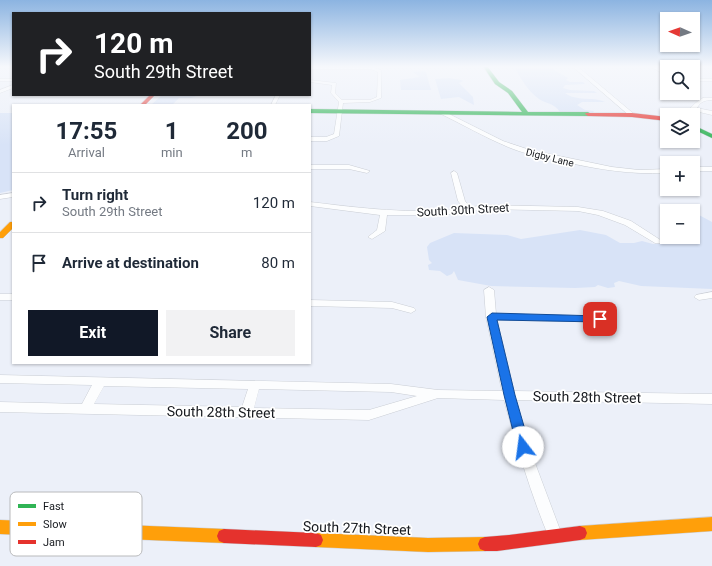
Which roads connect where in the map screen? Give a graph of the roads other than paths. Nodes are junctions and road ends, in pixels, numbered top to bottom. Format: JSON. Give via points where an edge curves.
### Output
{"nodes":[{"id":1,"x":333,"y":92,"type":"edge"},
{"id":2,"x":379,"y":92,"type":"edge"},
{"id":3,"x":510,"y":92,"type":"edge"},
{"id":4,"x":605,"y":92,"type":"edge"},
{"id":5,"x":152,"y":96,"type":"edge"},
{"id":6,"x":712,"y":99,"type":"edge"},
{"id":7,"x":143,"y":104,"type":"edge"},
{"id":8,"x":340,"y":107,"type":"junction"},
{"id":9,"x":694,"y":108,"type":"edge"},
{"id":10,"x":700,"y":110,"type":"edge"},
{"id":11,"x":311,"y":111,"type":"edge"},
{"id":12,"x":441,"y":112,"type":"junction"},
{"id":13,"x":526,"y":113,"type":"junction"},
{"id":14,"x":712,"y":113,"type":"edge"},
{"id":15,"x":632,"y":115,"type":"junction"},
{"id":16,"x":660,"y":118,"type":"edge"},
{"id":17,"x":700,"y":130,"type":"edge"},
{"id":18,"x":712,"y":136,"type":"edge"},
{"id":19,"x":311,"y":139,"type":"edge"},
{"id":20,"x":311,"y":167,"type":"edge"},
{"id":21,"x":700,"y":169,"type":"edge"},
{"id":22,"x":712,"y":169,"type":"edge"},
{"id":23,"x":367,"y":171,"type":"dead end"},
{"id":24,"x":660,"y":172,"type":"edge"},
{"id":25,"x":454,"y":174,"type":"dead end"},
{"id":26,"x":12,"y":195,"type":"edge"},
{"id":27,"x":0,"y":198,"type":"edge"},
{"id":28,"x":311,"y":204,"type":"edge"},
{"id":29,"x":468,"y":209,"type":"junction"},
{"id":30,"x":384,"y":213,"type":"junction"},
{"id":31,"x":12,"y":225,"type":"edge"},
{"id":32,"x":0,"y":236,"type":"edge"},
{"id":33,"x":372,"y":237,"type":"dead end"},
{"id":34,"x":658,"y":241,"type":"dead end"},
{"id":35,"x":489,"y":290,"type":"dead end"},
{"id":36,"x":712,"y":295,"type":"edge"},
{"id":37,"x":0,"y":297,"type":"edge"},
{"id":38,"x":12,"y":297,"type":"edge"},
{"id":39,"x":699,"y":297,"type":"dead end"},
{"id":40,"x":311,"y":303,"type":"edge"},
{"id":41,"x":411,"y":310,"type":"dead end"},
{"id":42,"x":492,"y":317,"type":"junction"},
{"id":43,"x":600,"y":319,"type":"dead end"},
{"id":44,"x":0,"y":379,"type":"edge"},
{"id":45,"x":100,"y":382,"type":"junction"},
{"id":46,"x":255,"y":385,"type":"junction"},
{"id":47,"x":438,"y":394,"type":"junction"},
{"id":48,"x":509,"y":395,"type":"junction"},
{"id":49,"x":712,"y":399,"type":"edge"},
{"id":50,"x":0,"y":407,"type":"edge"},
{"id":51,"x":85,"y":409,"type":"junction"},
{"id":52,"x":247,"y":412,"type":"junction"},
{"id":53,"x":712,"y":524,"type":"edge"},
{"id":54,"x":0,"y":527,"type":"edge"},
{"id":55,"x":10,"y":527,"type":"edge"},
{"id":56,"x":142,"y":533,"type":"edge"},
{"id":57,"x":556,"y":535,"type":"junction"}],
"edges":[{"from":1,"to":8,"type":"street"},
{"from":2,"to":8,"type":"street","via":[[379,98]]},
{"from":3,"to":13,"type":"street"},
{"from":4,"to":15,"type":"street"},
{"from":5,"to":7,"type":"street"},
{"from":6,"to":9,"type":"street","via":[[697,103]]},
{"from":8,"to":11,"type":"street"},
{"from":8,"to":12,"type":"street"},
{"from":8,"to":19,"type":"street","via":[[337,135],[327,139]]},
{"from":10,"to":14,"type":"street"},
{"from":12,"to":13,"type":"street"},
{"from":12,"to":24,"type":"street","name":"Digby Lane","via":[[511,146],[536,154],[624,171]]},
{"from":13,"to":15,"type":"street"},
{"from":15,"to":16,"type":"street"},
{"from":17,"to":18,"type":"street"},
{"from":20,"to":23,"type":"street","via":[[349,167]]},
{"from":21,"to":22,"type":"street"},
{"from":25,"to":29,"type":"street","via":[[462,201]]},
{"from":26,"to":27,"type":"street"},
{"from":28,"to":30,"type":"street","name":"South 30th Street"},
{"from":29,"to":30,"type":"street","name":"South 30th Street","via":[[426,214]]},
{"from":29,"to":34,"type":"street","name":"South 30th Street","via":[[578,209],[600,213],[628,223]]},
{"from":30,"to":33,"type":"street","via":[[381,231]]},
{"from":31,"to":32,"type":"street"},
{"from":35,"to":42,"type":"street"},
{"from":36,"to":39,"type":"street"},
{"from":37,"to":38,"type":"street"},
{"from":40,"to":41,"type":"street","via":[[392,305]]},
{"from":42,"to":43,"type":"street"},
{"from":42,"to":48,"type":"street"},
{"from":44,"to":45,"type":"street","name":"South 28th Street"},
{"from":45,"to":46,"type":"street","name":"South 28th Street"},
{"from":45,"to":51,"type":"street"},
{"from":46,"to":47,"type":"street","name":"South 28th Street","via":[[391,388]]},
{"from":46,"to":52,"type":"street"},
{"from":47,"to":48,"type":"street","name":"South 28th Street"},
{"from":47,"to":52,"type":"street","name":"South 28th Street","via":[[369,415]]},
{"from":48,"to":49,"type":"street","name":"South 28th Street"},
{"from":48,"to":57,"type":"street","via":[[534,480]]},
{"from":50,"to":51,"type":"street","name":"South 28th Street"},
{"from":51,"to":52,"type":"street","name":"South 28th Street"},
{"from":53,"to":57,"type":"street","name":"South 27th Street"},
{"from":54,"to":55,"type":"street","name":"South 27th Street"},
{"from":56,"to":57,"type":"street","name":"South 27th Street","via":[[428,545],[501,544]]}]}
